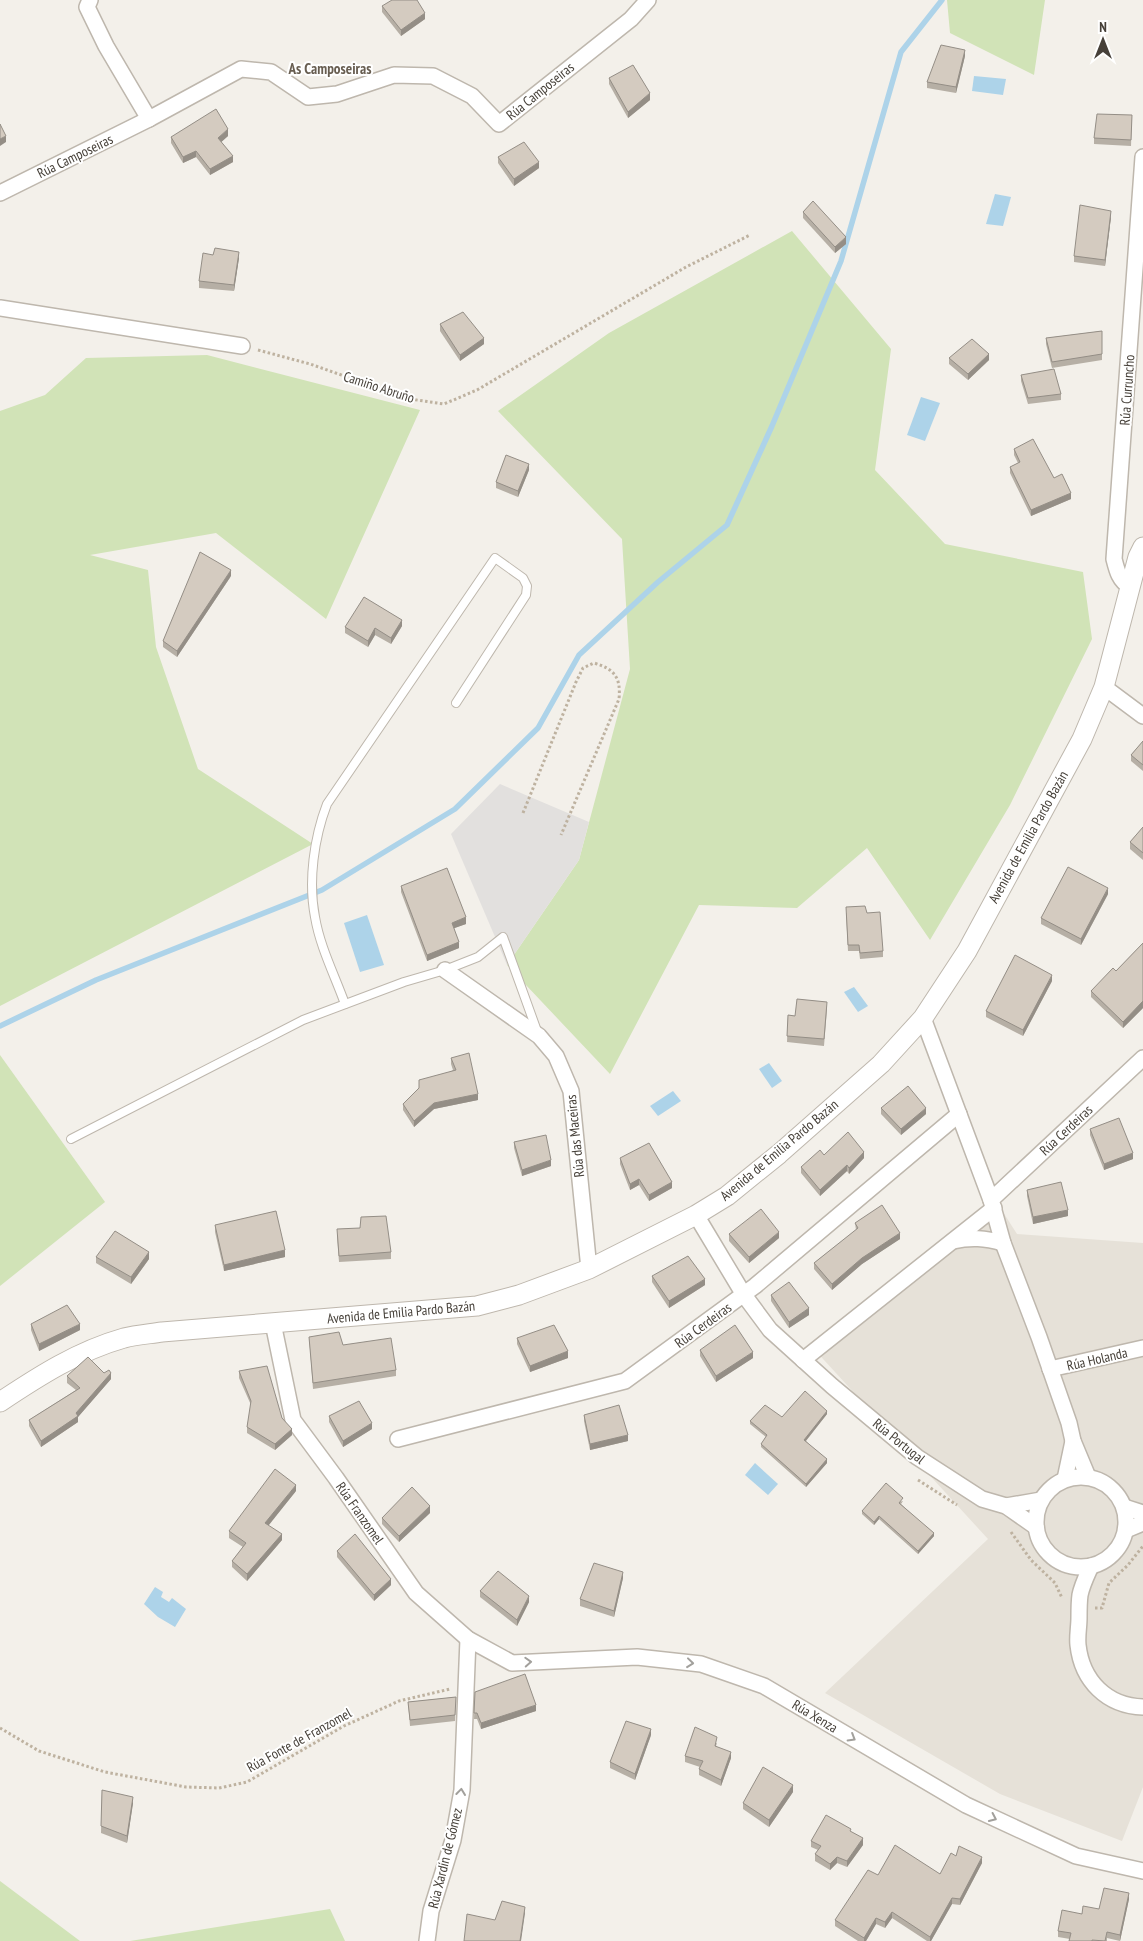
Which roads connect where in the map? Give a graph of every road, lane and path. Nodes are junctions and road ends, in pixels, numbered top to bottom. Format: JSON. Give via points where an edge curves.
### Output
{"nodes":[{"id":1,"x":90,"y":0,"type":"edge"},
{"id":2,"x":648,"y":0,"type":"edge"},
{"id":3,"x":149,"y":119,"type":"junction"},
{"id":4,"x":1143,"y":158,"type":"edge"},
{"id":5,"x":0,"y":193,"type":"edge"},
{"id":6,"x":750,"y":235,"type":"dead end"},
{"id":7,"x":0,"y":308,"type":"edge"},
{"id":8,"x":242,"y":346,"type":"joint"},
{"id":9,"x":1143,"y":547,"type":"edge"},
{"id":10,"x":1130,"y":586,"type":"junction"},
{"id":11,"x":1104,"y":687,"type":"junction"},
{"id":12,"x":456,"y":703,"type":"dead end"},
{"id":13,"x":1143,"y":716,"type":"edge"},
{"id":14,"x":523,"y":813,"type":"dead end"},
{"id":15,"x":561,"y":835,"type":"dead end"},
{"id":16,"x":445,"y":970,"type":"junction"},
{"id":17,"x":345,"y":1004,"type":"junction"},
{"id":18,"x":923,"y":1018,"type":"junction"},
{"id":19,"x":538,"y":1036,"type":"junction"},
{"id":20,"x":1143,"y":1058,"type":"edge"},
{"id":21,"x":959,"y":1114,"type":"junction"},
{"id":22,"x":71,"y":1139,"type":"dead end"},
{"id":23,"x":993,"y":1204,"type":"junction"},
{"id":24,"x":696,"y":1215,"type":"junction"},
{"id":25,"x":951,"y":1241,"type":"junction"},
{"id":26,"x":1003,"y":1243,"type":"junction"},
{"id":27,"x":589,"y":1269,"type":"junction"},
{"id":28,"x":744,"y":1295,"type":"junction"},
{"id":29,"x":273,"y":1323,"type":"junction"},
{"id":30,"x":1143,"y":1348,"type":"edge"},
{"id":31,"x":803,"y":1360,"type":"junction"},
{"id":32,"x":1050,"y":1370,"type":"junction"},
{"id":33,"x":0,"y":1402,"type":"edge"},
{"id":34,"x":398,"y":1439,"type":"dead end"},
{"id":35,"x":1073,"y":1441,"type":"junction"},
{"id":36,"x":1088,"y":1477,"type":"junction"},
{"id":37,"x":1065,"y":1479,"type":"junction"},
{"id":38,"x":1041,"y":1500,"type":"junction"},
{"id":39,"x":1006,"y":1506,"type":"junction"},
{"id":40,"x":1124,"y":1507,"type":"junction"},
{"id":41,"x":1143,"y":1513,"type":"edge"},
{"id":42,"x":1143,"y":1523,"type":"edge"},
{"id":43,"x":1036,"y":1527,"type":"junction"},
{"id":44,"x":1126,"y":1530,"type":"junction"},
{"id":45,"x":1143,"y":1546,"type":"edge"},
{"id":46,"x":1069,"y":1566,"type":"junction"},
{"id":47,"x":1091,"y":1566,"type":"junction"},
{"id":48,"x":1080,"y":1595,"type":"junction"},
{"id":49,"x":1102,"y":1608,"type":"dead end"},
{"id":50,"x":468,"y":1639,"type":"junction"},
{"id":51,"x":465,"y":1686,"type":"junction"},
{"id":52,"x":1143,"y":1708,"type":"edge"},
{"id":53,"x":0,"y":1728,"type":"edge"},
{"id":54,"x":1143,"y":1871,"type":"edge"},
{"id":55,"x":426,"y":1941,"type":"edge"}],
"edges":[{"from":1,"to":3,"type":"street","via":[[87,7],[106,46]]},
{"from":2,"to":3,"type":"street","name":"Rúa Camposeiras","via":[[631,18],[499,124],[472,96],[433,76],[394,75],[337,94],[308,97],[272,72],[241,70]]},
{"from":3,"to":5,"type":"street","name":"Rúa Camposeiras"},
{"from":4,"to":10,"type":"street","name":"Rúa Curruncho","via":[[1114,559],[1118,575]]},
{"from":6,"to":8,"type":"path","name":"Camiño Abruño","via":[[678,272],[477,390],[444,404],[410,399],[310,364]]},
{"from":7,"to":8,"type":"street"},
{"from":9,"to":10,"type":"street","name":"Avenida de Emilia Pardo Bazán"},
{"from":10,"to":11,"type":"street","name":"Avenida de Emilia Pardo Bazán"},
{"from":11,"to":13,"type":"street"},
{"from":11,"to":18,"type":"street","name":"Avenida de Emilia Pardo Bazán","via":[[1082,739],[967,951]]},
{"from":12,"to":17,"type":"lane","via":[[526,595],[527,586],[523,578],[495,558],[327,804],[320,823],[313,871],[314,907],[318,932]]},
{"from":14,"to":15,"type":"path","via":[[576,682],[584,668],[594,663],[606,666],[617,676],[619,700]]},
{"from":16,"to":17,"type":"lane"},
{"from":16,"to":19,"type":"street","name":"Rúa das Maceiras"},
{"from":16,"to":19,"type":"lane","via":[[478,957],[503,937]]},
{"from":17,"to":22,"type":"lane","via":[[303,1020]]},
{"from":18,"to":21,"type":"street"},
{"from":18,"to":24,"type":"street","name":"Avenida de Emilia Pardo Bazán","via":[[881,1064],[786,1148],[727,1196]]},
{"from":19,"to":27,"type":"street","name":"Rúa das Maceiras","via":[[556,1056],[571,1091]]},
{"from":20,"to":23,"type":"street","name":"Rúa Cerdeiras"},
{"from":21,"to":23,"type":"street"},
{"from":21,"to":28,"type":"street","name":"Rúa Cerdeiras"},
{"from":23,"to":25,"type":"street"},
{"from":23,"to":26,"type":"street"},
{"from":24,"to":27,"type":"street","name":"Avenida de Emilia Pardo Bazán"},
{"from":24,"to":28,"type":"street","name":"Rúa Portugal"},
{"from":25,"to":26,"type":"street","via":[[987,1238]]},
{"from":25,"to":31,"type":"street"},
{"from":26,"to":32,"type":"street"},
{"from":27,"to":29,"type":"street","name":"Avenida de Emilia Pardo Bazán","via":[[519,1295],[477,1306]]},
{"from":28,"to":31,"type":"street","name":"Rúa Portugal","via":[[770,1330]]},
{"from":28,"to":34,"type":"street","name":"Rúa Cerdeiras","via":[[625,1381]]},
{"from":29,"to":33,"type":"street","name":"Avenida de Emilia Pardo Bazán","via":[[125,1337],[56,1366]]},
{"from":29,"to":50,"type":"street","name":"Rúa Franzomel","via":[[293,1420],[416,1593]]},
{"from":30,"to":32,"type":"street","name":"Rúa Holanda"},
{"from":31,"to":39,"type":"street","name":"Rúa Portugal","via":[[917,1457],[982,1499]]},
{"from":32,"to":35,"type":"street"},
{"from":35,"to":36,"type":"street"},
{"from":35,"to":37,"type":"street"},
{"from":36,"to":37,"type":"street"},
{"from":36,"to":40,"type":"street","via":[[1111,1487]]},
{"from":37,"to":38,"type":"street"},
{"from":38,"to":39,"type":"street","name":"Rúa Portugal"},
{"from":38,"to":43,"type":"street"},
{"from":39,"to":43,"type":"street","name":"Rúa Portugal"},
{"from":40,"to":41,"type":"street"},
{"from":40,"to":44,"type":"street"},
{"from":42,"to":44,"type":"street"},
{"from":43,"to":46,"type":"street","via":[[1043,1547],[1059,1562]]},
{"from":44,"to":47,"type":"street","via":[[1117,1550],[1101,1563]]},
{"from":45,"to":49,"type":"path","via":[[1108,1584]]},
{"from":46,"to":47,"type":"street"},
{"from":46,"to":48,"type":"street"},
{"from":47,"to":48,"type":"street"},
{"from":48,"to":52,"type":"street","via":[[1078,1643],[1085,1671],[1094,1686],[1108,1698],[1119,1704]]},
{"from":50,"to":51,"type":"street"},
{"from":50,"to":54,"type":"street","name":"Rúa Xenza","one_way":true,"via":[[512,1663],[637,1657],[701,1664],[764,1686],[974,1809],[1076,1856]]},
{"from":51,"to":53,"type":"path","name":"Rúa Fonte de Franzomel","via":[[400,1702],[344,1726],[247,1782],[218,1788],[186,1787],[105,1772],[39,1751]]},
{"from":55,"to":51,"type":"street","name":"Rúa Xardín de Gómez","one_way":true,"via":[[431,1911],[453,1840],[462,1790]]}]}
